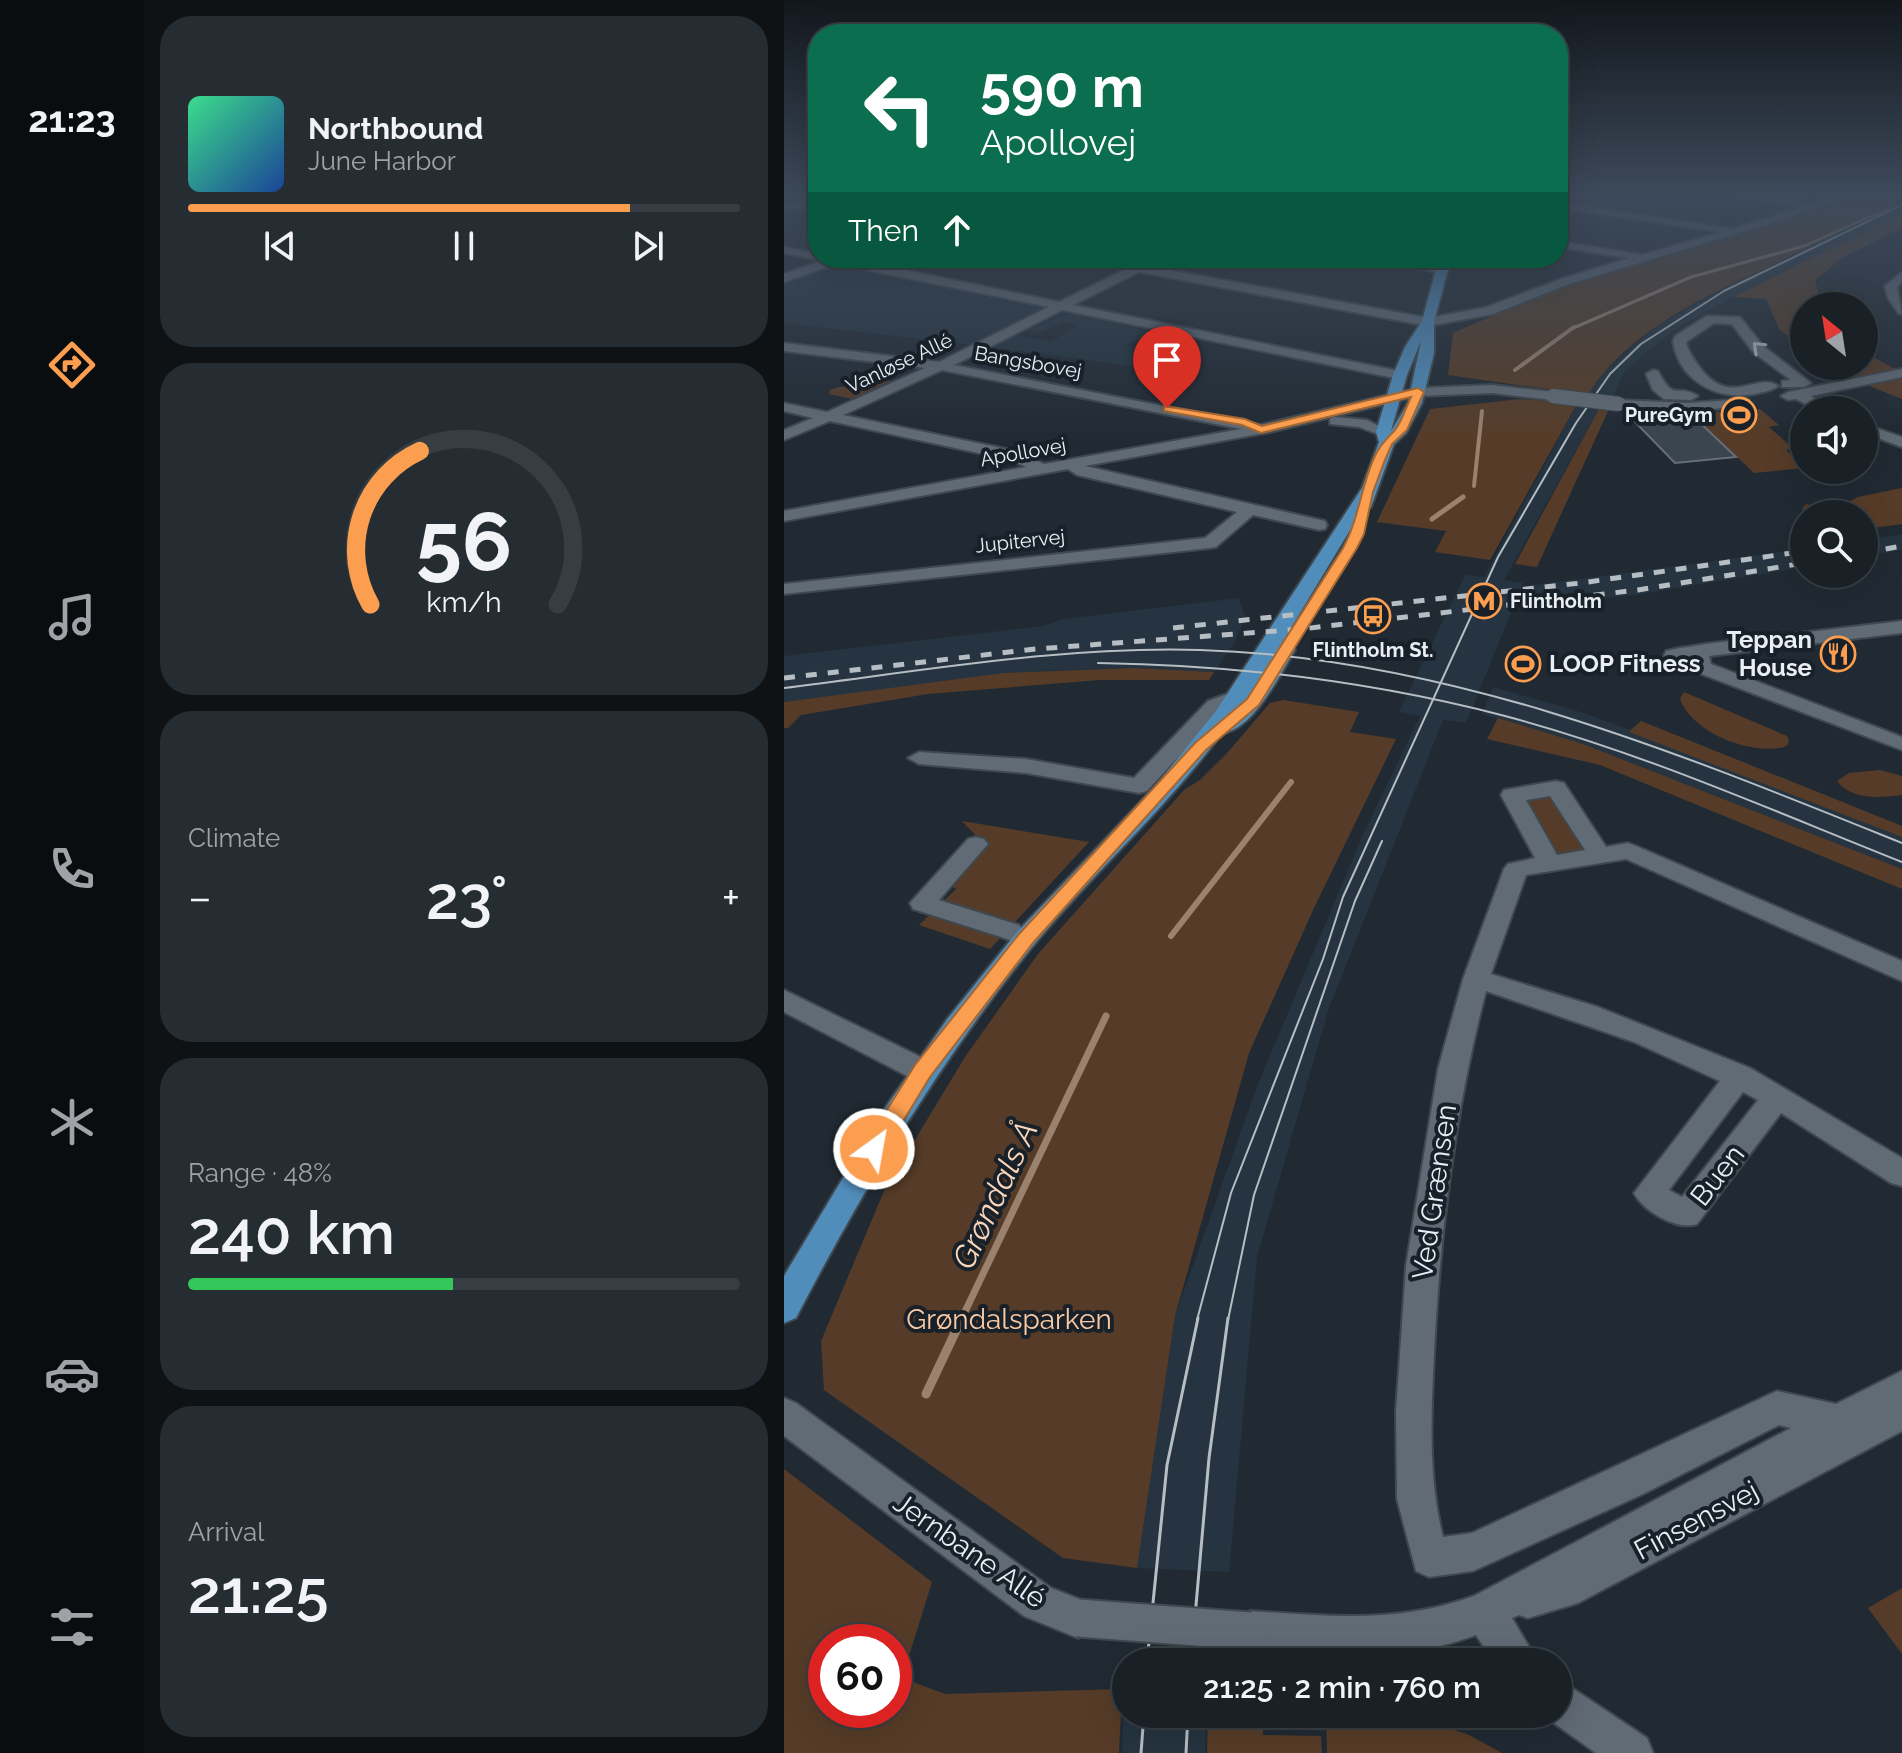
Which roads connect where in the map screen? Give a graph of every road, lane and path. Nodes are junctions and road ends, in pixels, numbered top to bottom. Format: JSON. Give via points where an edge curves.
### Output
{"nodes":[{"id":1,"x":923,"y":278,"type":"edge"},
{"id":2,"x":1119,"y":278,"type":"edge"},
{"id":3,"x":1191,"y":278,"type":"edge"},
{"id":4,"x":1440,"y":278,"type":"edge"},
{"id":5,"x":1579,"y":278,"type":"edge"},
{"id":6,"x":1899,"y":278,"type":"edge"},
{"id":7,"x":1061,"y":307,"type":"junction"},
{"id":8,"x":1902,"y":310,"type":"edge"},
{"id":9,"x":1428,"y":322,"type":"junction"},
{"id":10,"x":784,"y":347,"type":"edge"},
{"id":11,"x":941,"y":366,"type":"junction"},
{"id":12,"x":1902,"y":373,"type":"edge"},
{"id":13,"x":1653,"y":374,"type":"dead end"},
{"id":14,"x":1399,"y":375,"type":"junction"},
{"id":15,"x":1771,"y":386,"type":"dead end"},
{"id":16,"x":1801,"y":388,"type":"junction"},
{"id":17,"x":1716,"y":390,"type":"junction"},
{"id":18,"x":1418,"y":391,"type":"junction"},
{"id":19,"x":1524,"y":393,"type":"junction"},
{"id":20,"x":1810,"y":396,"type":"edge"},
{"id":21,"x":1392,"y":403,"type":"junction"},
{"id":22,"x":784,"y":407,"type":"edge"},
{"id":23,"x":833,"y":416,"type":"junction"},
{"id":24,"x":1313,"y":423,"type":"junction"},
{"id":25,"x":1266,"y":429,"type":"junction"},
{"id":26,"x":1878,"y":433,"type":"edge"},
{"id":27,"x":784,"y":436,"type":"edge"},
{"id":28,"x":1385,"y":437,"type":"junction"},
{"id":29,"x":1902,"y":442,"type":"edge"},
{"id":30,"x":1034,"y":464,"type":"junction"},
{"id":31,"x":1070,"y":464,"type":"junction"},
{"id":32,"x":1249,"y":510,"type":"junction"},
{"id":33,"x":784,"y":516,"type":"edge"},
{"id":34,"x":1319,"y":525,"type":"dead end"},
{"id":35,"x":1331,"y":564,"type":"junction"},
{"id":36,"x":784,"y":589,"type":"edge"},
{"id":37,"x":1902,"y":627,"type":"edge"},
{"id":38,"x":1235,"y":697,"type":"junction"},
{"id":39,"x":1902,"y":744,"type":"edge"},
{"id":40,"x":1201,"y":746,"type":"junction"},
{"id":41,"x":919,"y":758,"type":"dead end"},
{"id":42,"x":976,"y":844,"type":"dead end"},
{"id":43,"x":1600,"y":856,"type":"junction"},
{"id":44,"x":1550,"y":864,"type":"junction"},
{"id":45,"x":1010,"y":931,"type":"dead end"},
{"id":46,"x":1902,"y":972,"type":"edge"},
{"id":47,"x":1476,"y":979,"type":"junction"},
{"id":48,"x":784,"y":1000,"type":"edge"},
{"id":49,"x":923,"y":1071,"type":"junction"},
{"id":50,"x":1740,"y":1076,"type":"junction"},
{"id":51,"x":1777,"y":1097,"type":"junction"},
{"id":52,"x":1902,"y":1174,"type":"edge"},
{"id":53,"x":784,"y":1308,"type":"edge"},
{"id":54,"x":1902,"y":1387,"type":"edge"},
{"id":55,"x":1902,"y":1413,"type":"edge"},
{"id":56,"x":784,"y":1415,"type":"edge"},
{"id":57,"x":1842,"y":1430,"type":"junction"},
{"id":58,"x":1484,"y":1612,"type":"junction"},
{"id":59,"x":1418,"y":1634,"type":"joint"},
{"id":60,"x":1508,"y":1648,"type":"edge"},
{"id":61,"x":1572,"y":1712,"type":"edge"},
{"id":62,"x":1632,"y":1753,"type":"edge"}],
"edges":[{"from":1,"to":7,"type":"street"},
{"from":2,"to":7,"type":"street","name":"Vanløse Allé"},
{"from":3,"to":9,"type":"street"},
{"from":4,"to":9,"type":"main road"},
{"from":5,"to":9,"type":"street","via":[[1469,319]]},
{"from":6,"to":8,"type":"street","via":[[1891,286]]},
{"from":7,"to":11,"type":"street","name":"Vanløse Allé"},
{"from":7,"to":14,"type":"street"},
{"from":9,"to":14,"type":"main road"},
{"from":9,"to":18,"type":"main road"},
{"from":10,"to":11,"type":"street","name":"Bangsbovej"},
{"from":11,"to":23,"type":"street","name":"Vanløse Allé"},
{"from":11,"to":25,"type":"street","name":"Bangsbovej"},
{"from":12,"to":16,"type":"street"},
{"from":13,"to":17,"type":"street","via":[[1669,396]]},
{"from":14,"to":18,"type":"main road"},
{"from":14,"to":21,"type":"main road"},
{"from":15,"to":17,"type":"street"},
{"from":16,"to":17,"type":"street","one_way":true,"via":[[1758,349],[1736,320],[1717,317],[1680,339],[1679,345],[1695,373]]},
{"from":16,"to":19,"type":"street","bridge":true,"via":[[1712,406],[1619,404]]},
{"from":16,"to":20,"type":"street"},
{"from":18,"to":19,"type":"street"},
{"from":18,"to":19,"type":"street","via":[[1501,386]]},
{"from":18,"to":21,"type":"street"},
{"from":18,"to":28,"type":"main road","via":[[1401,430]]},
{"from":21,"to":24,"type":"street","name":"Apollovej"},
{"from":21,"to":25,"type":"street","name":"Apollovej"},
{"from":21,"to":28,"type":"main road"},
{"from":22,"to":23,"type":"street"},
{"from":23,"to":27,"type":"street","name":"Vanløse Allé"},
{"from":23,"to":30,"type":"street"},
{"from":24,"to":25,"type":"street","name":"Apollovej"},
{"from":24,"to":28,"type":"street","name":"Apollovej","via":[[1362,423]]},
{"from":25,"to":31,"type":"street","name":"Apollovej"},
{"from":26,"to":29,"type":"street"},
{"from":28,"to":35,"type":"main road","via":[[1357,534]]},
{"from":30,"to":31,"type":"street","name":"Apollovej"},
{"from":30,"to":33,"type":"street","name":"Apollovej"},
{"from":31,"to":32,"type":"street","via":[[1083,472]]},
{"from":32,"to":34,"type":"street"},
{"from":32,"to":36,"type":"street","name":"Jupitervej","via":[[1210,543]]},
{"from":35,"to":38,"type":"main road"},
{"from":35,"to":40,"type":"main road","via":[[1253,702]]},
{"from":37,"to":39,"type":"street","via":[[1705,650],[1698,660]]},
{"from":38,"to":40,"type":"main road"},
{"from":38,"to":41,"type":"street","via":[[1215,705],[1139,786],[1026,766]]},
{"from":40,"to":49,"type":"main road","via":[[1026,938]]},
{"from":42,"to":45,"type":"street","via":[[922,903]]},
{"from":43,"to":44,"type":"street","name":"Ved Grænsen"},
{"from":43,"to":44,"type":"street","via":[[1556,788],[1512,795]]},
{"from":43,"to":46,"type":"street","name":"Ved Grænsen","via":[[1628,851]]},
{"from":44,"to":47,"type":"street","name":"Ved Grænsen","via":[[1516,869]]},
{"from":47,"to":50,"type":"street","via":[[1609,1019]]},
{"from":47,"to":57,"type":"street","name":"Ved Grænsen","via":[[1452,1069],[1422,1266],[1415,1499],[1429,1558],[1473,1552],[1777,1408]]},
{"from":48,"to":49,"type":"street"},
{"from":49,"to":53,"type":"main road"},
{"from":50,"to":51,"type":"street"},
{"from":50,"to":51,"type":"street","name":"Buen","via":[[1649,1193],[1686,1215]]},
{"from":51,"to":52,"type":"street"},
{"from":54,"to":57,"type":"street","name":"Finsensvej"},
{"from":55,"to":57,"type":"street","name":"Finsensvej"},
{"from":56,"to":59,"type":"street","name":"Jernbane Allé","bridge":true,"via":[[1038,1602],[1078,1618],[1359,1640]]},
{"from":57,"to":58,"type":"street","name":"Finsensvej","via":[[1564,1589]]},
{"from":58,"to":59,"type":"street","name":"Finsensvej"},
{"from":58,"to":60,"type":"street"},
{"from":61,"to":62,"type":"street"}]}
